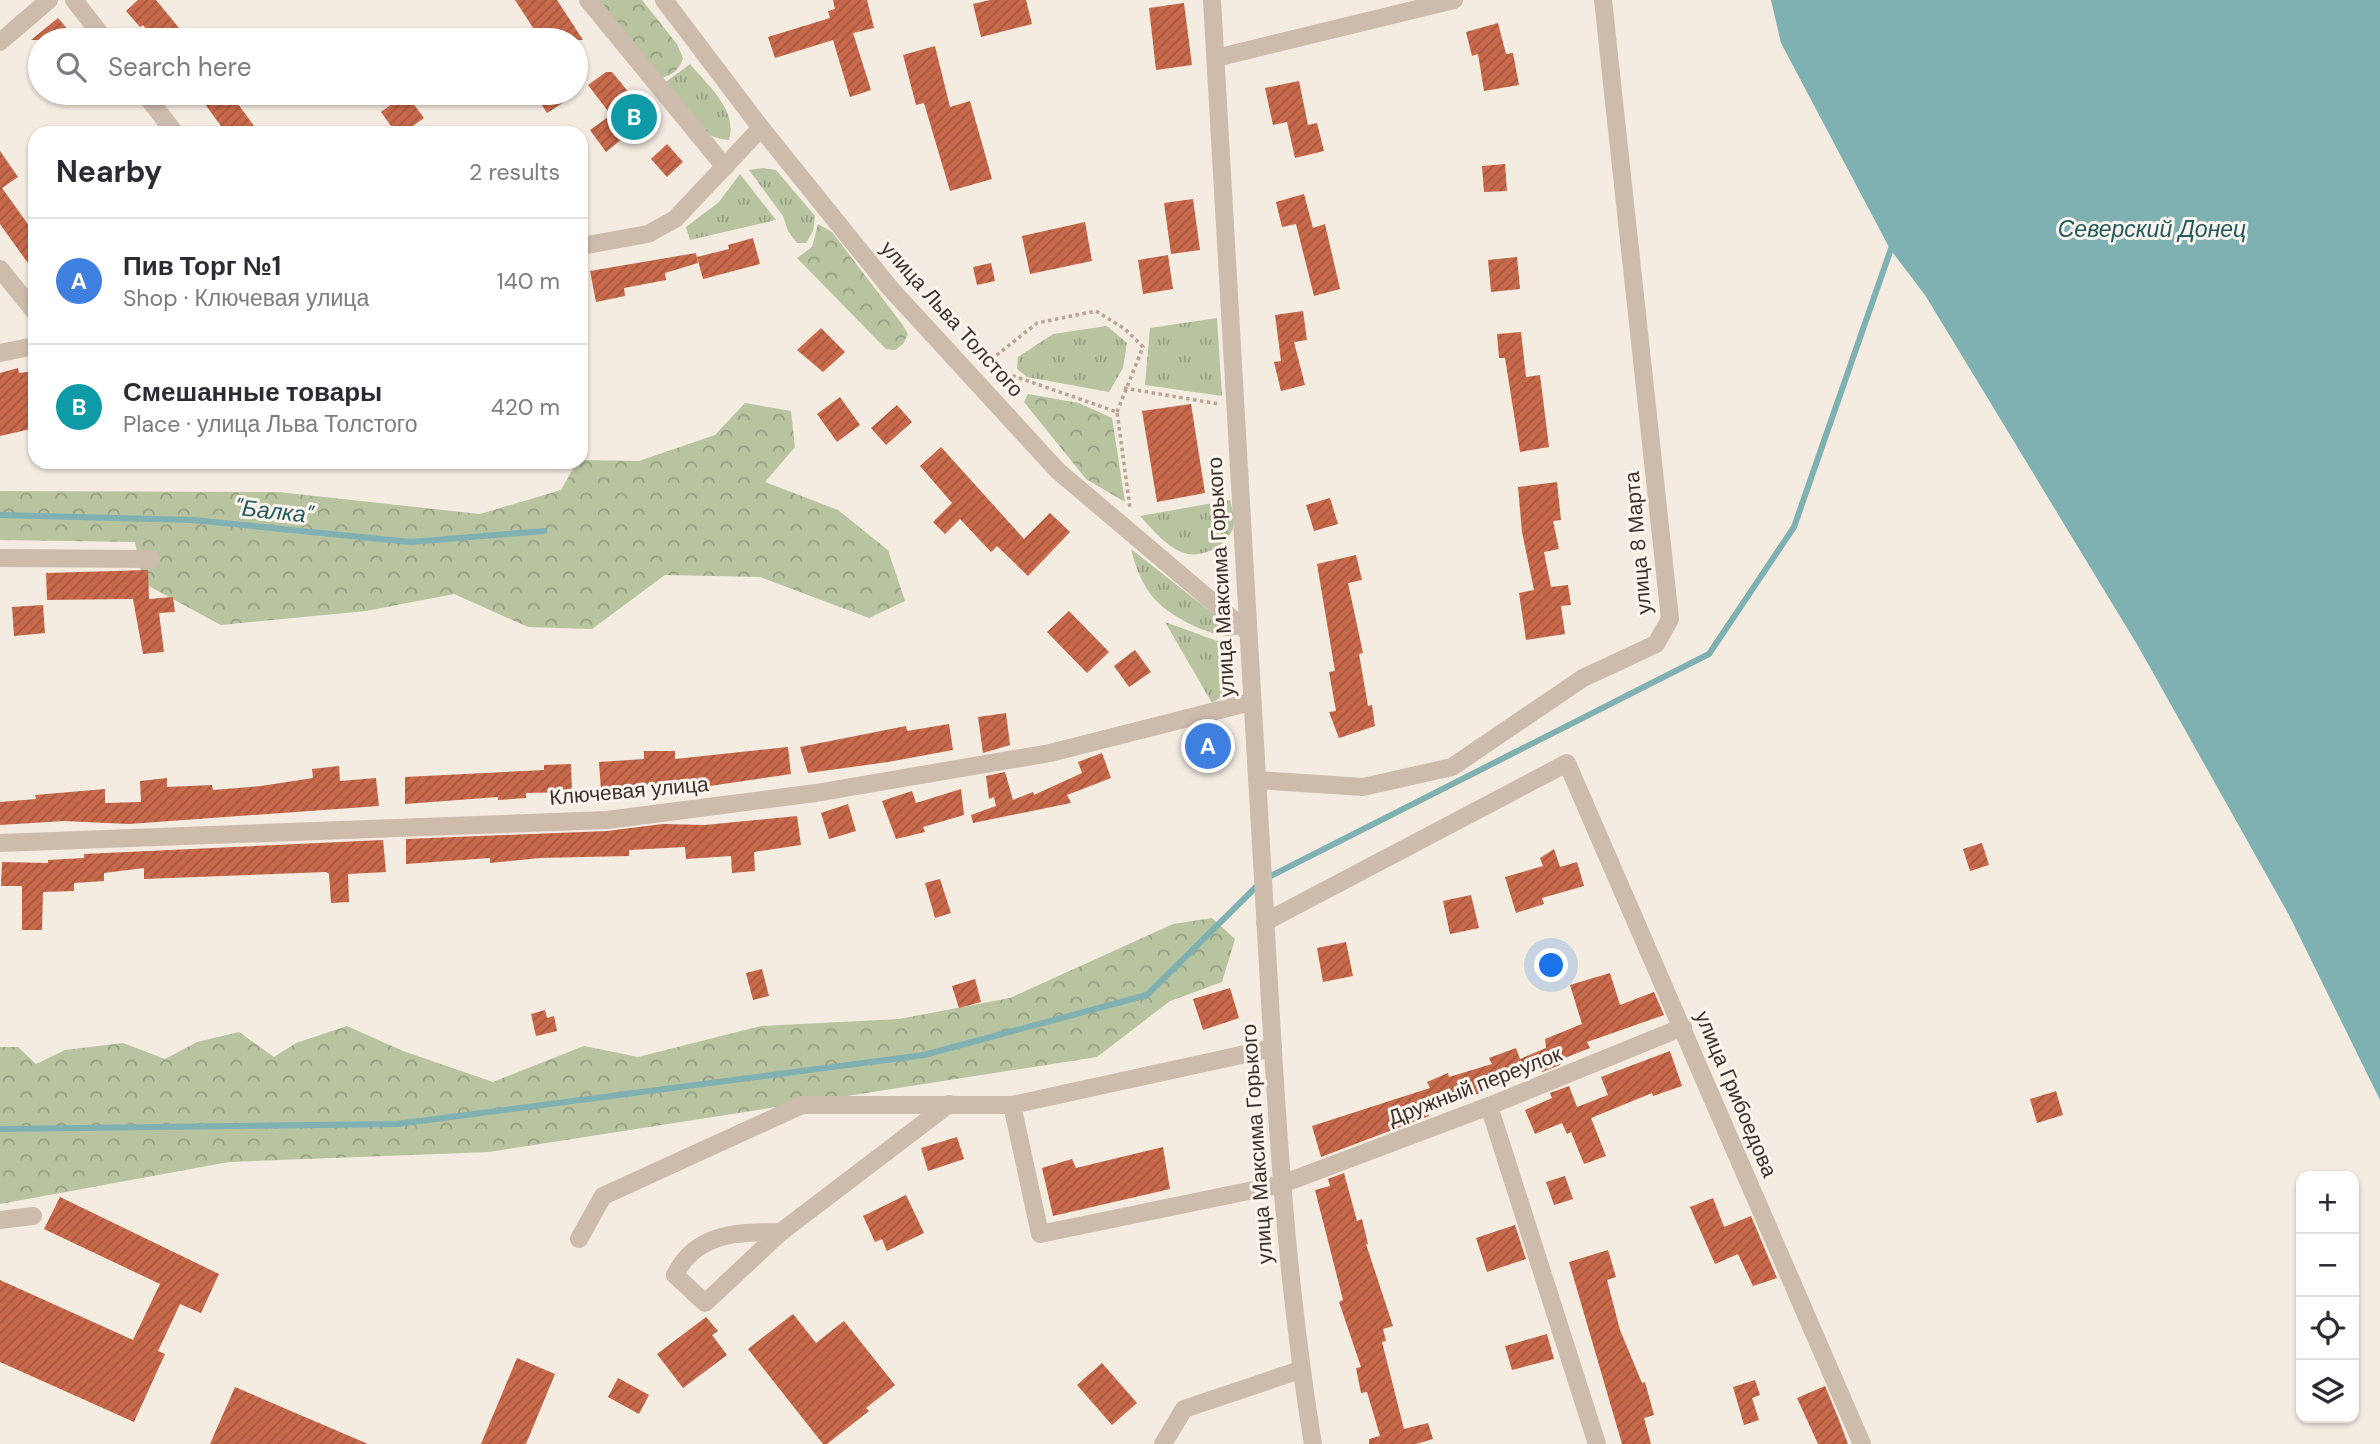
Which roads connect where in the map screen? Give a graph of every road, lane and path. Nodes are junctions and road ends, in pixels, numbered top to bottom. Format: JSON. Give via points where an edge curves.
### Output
{"nodes":[{"id":1,"x":49,"y":0,"type":"edge"},
{"id":2,"x":74,"y":0,"type":"edge"},
{"id":3,"x":588,"y":0,"type":"edge"},
{"id":4,"x":664,"y":0,"type":"edge"},
{"id":5,"x":1212,"y":0,"type":"edge"},
{"id":6,"x":1454,"y":0,"type":"edge"},
{"id":7,"x":1603,"y":0,"type":"edge"},
{"id":8,"x":1411,"y":5,"type":"edge"},
{"id":9,"x":96,"y":28,"type":"edge"},
{"id":10,"x":0,"y":42,"type":"edge"},
{"id":11,"x":1216,"y":58,"type":"junction"},
{"id":12,"x":153,"y":105,"type":"edge"},
{"id":13,"x":170,"y":126,"type":"edge"},
{"id":14,"x":761,"y":128,"type":"junction"},
{"id":15,"x":725,"y":167,"type":"junction"},
{"id":16,"x":588,"y":245,"type":"edge"},
{"id":17,"x":0,"y":269,"type":"edge"},
{"id":18,"x":28,"y":303,"type":"edge"},
{"id":19,"x":28,"y":347,"type":"edge"},
{"id":20,"x":0,"y":353,"type":"edge"},
{"id":21,"x":1124,"y":388,"type":"junction"},
{"id":22,"x":1234,"y":407,"type":"junction"},
{"id":23,"x":1117,"y":412,"type":"junction"},
{"id":24,"x":1134,"y":535,"type":"junction"},
{"id":25,"x":0,"y":558,"type":"edge"},
{"id":26,"x":151,"y":559,"type":"dead end"},
{"id":27,"x":1247,"y":631,"type":"junction"},
{"id":28,"x":1251,"y":702,"type":"junction"},
{"id":29,"x":1256,"y":780,"type":"junction"},
{"id":30,"x":0,"y":843,"type":"edge"},
{"id":31,"x":1265,"y":922,"type":"junction"},
{"id":32,"x":1683,"y":1027,"type":"junction"},
{"id":33,"x":1273,"y":1048,"type":"junction"},
{"id":34,"x":948,"y":1104,"type":"junction"},
{"id":35,"x":1012,"y":1105,"type":"junction"},
{"id":36,"x":1489,"y":1107,"type":"junction"},
{"id":37,"x":1282,"y":1184,"type":"junction"},
{"id":38,"x":33,"y":1216,"type":"dead end"},
{"id":39,"x":0,"y":1220,"type":"edge"},
{"id":40,"x":781,"y":1232,"type":"junction"},
{"id":41,"x":579,"y":1239,"type":"dead end"},
{"id":42,"x":1300,"y":1370,"type":"junction"},
{"id":43,"x":1163,"y":1444,"type":"edge"},
{"id":44,"x":1313,"y":1444,"type":"edge"},
{"id":45,"x":1597,"y":1444,"type":"edge"},
{"id":46,"x":1862,"y":1444,"type":"edge"}],
"edges":[{"from":1,"to":10,"type":"street"},
{"from":2,"to":9,"type":"street"},
{"from":3,"to":15,"type":"street"},
{"from":4,"to":14,"type":"street","name":"улица Льва Толстого"},
{"from":5,"to":11,"type":"street","name":"улица Максима Горького"},
{"from":6,"to":8,"type":"street"},
{"from":7,"to":29,"type":"street","name":"улица 8 Марта","via":[[1670,619],[1656,644],[1583,678],[1452,767],[1363,788]]},
{"from":8,"to":11,"type":"street"},
{"from":11,"to":22,"type":"street","name":"улица Максима Горького"},
{"from":12,"to":13,"type":"street"},
{"from":14,"to":15,"type":"street"},
{"from":14,"to":24,"type":"street","name":"улица Льва Толстого","via":[[890,288],[1058,471]]},
{"from":15,"to":16,"type":"street","via":[[675,219],[648,234]]},
{"from":17,"to":18,"type":"street"},
{"from":19,"to":20,"type":"street"},
{"from":21,"to":22,"type":"path"},
{"from":21,"to":23,"type":"path"},
{"from":21,"to":23,"type":"path","via":[[1143,347],[1096,311],[1037,323],[993,358],[1005,373]]},
{"from":22,"to":27,"type":"street","name":"улица Максима Горького"},
{"from":23,"to":24,"type":"path"},
{"from":24,"to":27,"type":"street","name":"улица Льва Толстого"},
{"from":25,"to":26,"type":"street"},
{"from":27,"to":28,"type":"street","name":"улица Максима Горького"},
{"from":28,"to":29,"type":"street","name":"улица Максима Горького"},
{"from":28,"to":30,"type":"street","name":"Ключевая улица","via":[[1050,753],[816,793],[607,820]]},
{"from":29,"to":31,"type":"street","name":"улица Максима Горького"},
{"from":31,"to":32,"type":"street","name":"улица Грибоедова","via":[[1567,763]]},
{"from":31,"to":33,"type":"street","name":"улица Максима Горького"},
{"from":32,"to":36,"type":"street","name":"Дружный переулок"},
{"from":32,"to":46,"type":"street","name":"улица Грибоедова"},
{"from":33,"to":35,"type":"street"},
{"from":33,"to":37,"type":"street","name":"улица Максима Горького"},
{"from":34,"to":35,"type":"street"},
{"from":34,"to":40,"type":"street"},
{"from":34,"to":41,"type":"street","via":[[802,1105],[603,1196]]},
{"from":35,"to":37,"type":"street","name":"Дружный переулок","via":[[1040,1234]]},
{"from":36,"to":37,"type":"street","name":"Дружный переулок"},
{"from":36,"to":45,"type":"street"},
{"from":37,"to":42,"type":"street","name":"улица Максима Горького"},
{"from":38,"to":39,"type":"street"},
{"from":40,"to":40,"type":"street","via":[[728,1233],[684,1257],[675,1275],[705,1303]]},
{"from":42,"to":43,"type":"street","via":[[1184,1409]]},
{"from":42,"to":44,"type":"street","name":"улица Максима Горького"}]}
